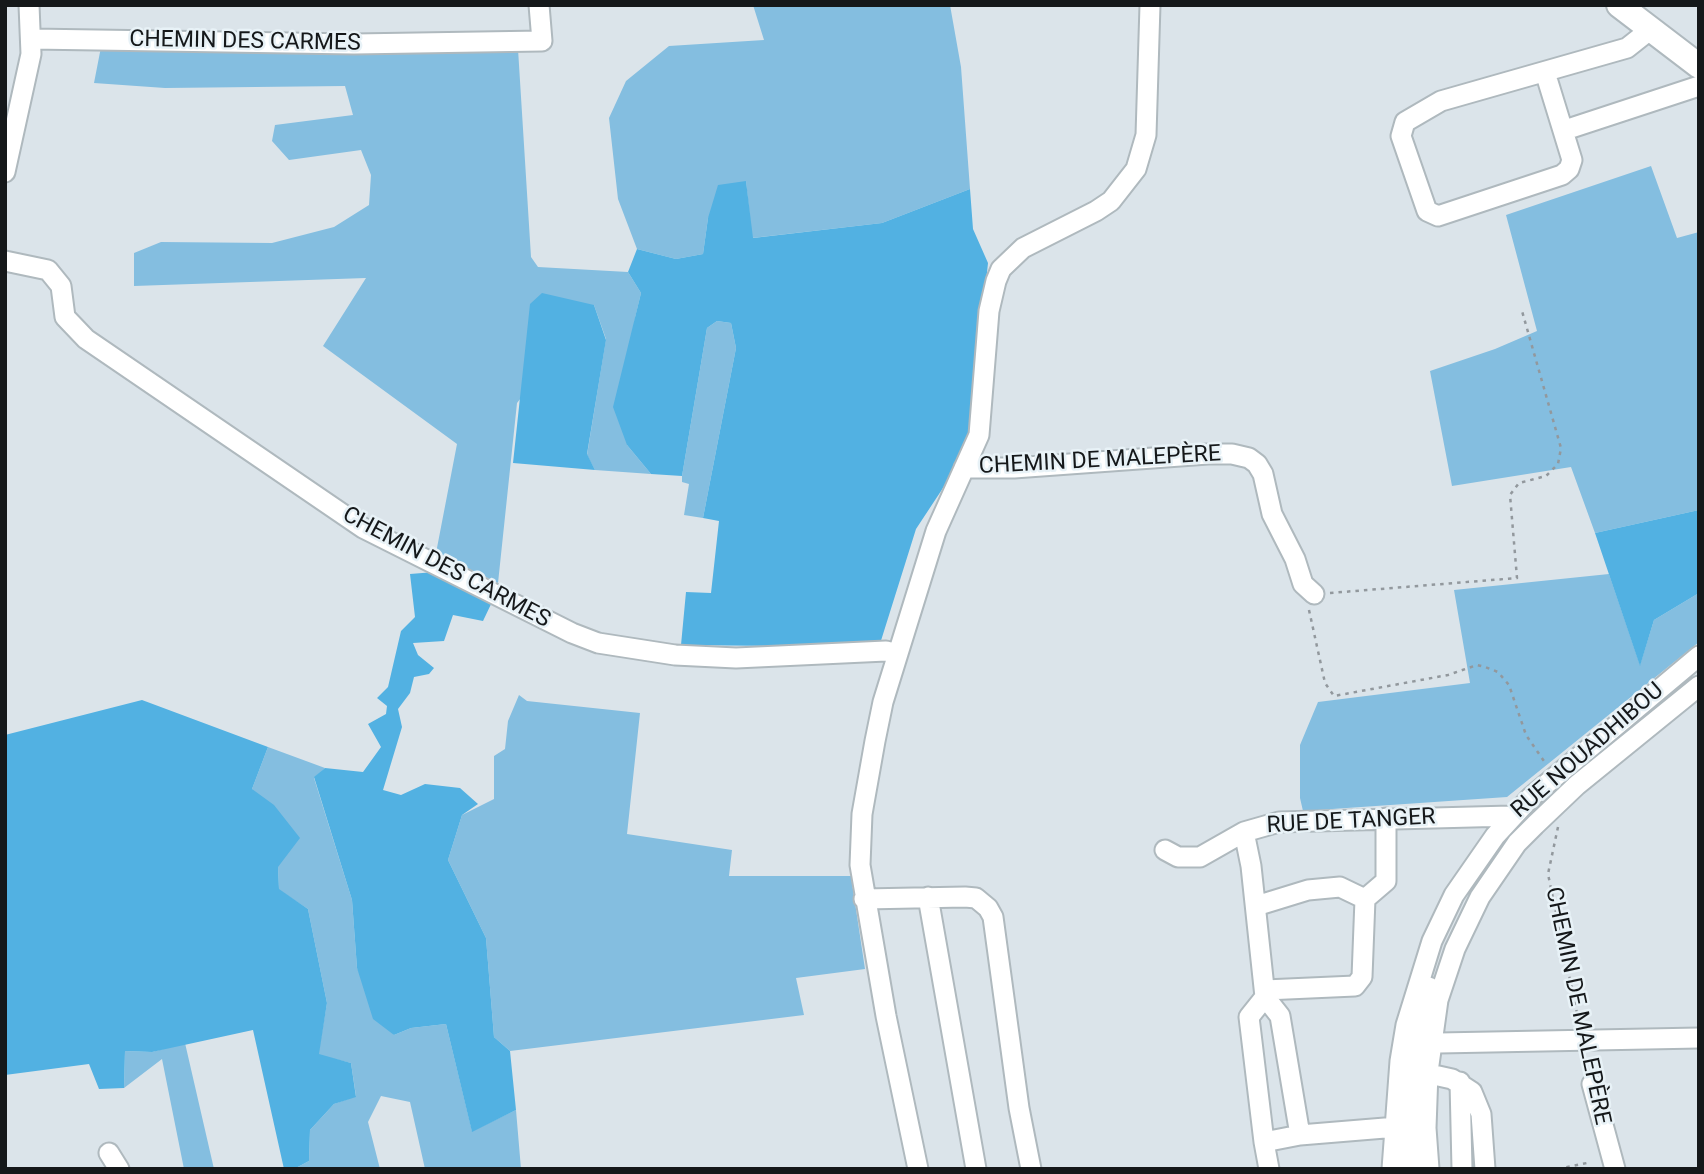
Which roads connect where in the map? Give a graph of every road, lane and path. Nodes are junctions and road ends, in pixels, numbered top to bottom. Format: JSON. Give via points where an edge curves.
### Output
{"nodes":[{"id":1,"x":29,"y":5,"type":"edge"},
{"id":2,"x":539,"y":5,"type":"edge"},
{"id":3,"x":1150,"y":5,"type":"edge"},
{"id":4,"x":1619,"y":5,"type":"edge"},
{"id":5,"x":1651,"y":29,"type":"junction"},
{"id":6,"x":32,"y":39,"type":"junction"},
{"id":7,"x":1699,"y":66,"type":"edge"},
{"id":8,"x":1545,"y":72,"type":"junction"},
{"id":9,"x":1699,"y":86,"type":"edge"},
{"id":10,"x":12,"y":107,"type":"edge"},
{"id":11,"x":1565,"y":130,"type":"junction"},
{"id":12,"x":5,"y":172,"type":"edge"},
{"id":13,"x":5,"y":261,"type":"edge"},
{"id":14,"x":1522,"y":311,"type":"dead end"},
{"id":15,"x":964,"y":468,"type":"junction"},
{"id":16,"x":1314,"y":594,"type":"junction"},
{"id":17,"x":897,"y":654,"type":"junction"},
{"id":18,"x":1699,"y":656,"type":"edge"},
{"id":19,"x":1699,"y":670,"type":"edge"},
{"id":20,"x":1699,"y":686,"type":"edge"},
{"id":21,"x":1555,"y":774,"type":"junction"},
{"id":22,"x":1559,"y":801,"type":"junction"},
{"id":23,"x":1511,"y":817,"type":"junction"},
{"id":24,"x":1386,"y":818,"type":"junction"},
{"id":25,"x":1463,"y":818,"type":"junction"},
{"id":26,"x":1244,"y":832,"type":"junction"},
{"id":27,"x":1165,"y":850,"type":"dead end"},
{"id":28,"x":1483,"y":852,"type":"junction"},
{"id":29,"x":928,"y":897,"type":"junction"},
{"id":30,"x":864,"y":899,"type":"junction"},
{"id":31,"x":1365,"y":899,"type":"junction"},
{"id":32,"x":1256,"y":906,"type":"junction"},
{"id":33,"x":1265,"y":994,"type":"junction"},
{"id":34,"x":1699,"y":1038,"type":"edge"},
{"id":35,"x":1431,"y":1040,"type":"junction"},
{"id":36,"x":1583,"y":1040,"type":"junction"},
{"id":37,"x":1421,"y":1071,"type":"junction"},
{"id":38,"x":1460,"y":1082,"type":"junction"},
{"id":39,"x":1592,"y":1084,"type":"dead end"},
{"id":40,"x":1397,"y":1127,"type":"junction"},
{"id":41,"x":1300,"y":1135,"type":"junction"},
{"id":42,"x":1265,"y":1142,"type":"junction"},
{"id":43,"x":1587,"y":1163,"type":"dead end"},
{"id":44,"x":918,"y":1169,"type":"edge"},
{"id":45,"x":976,"y":1169,"type":"edge"},
{"id":46,"x":1031,"y":1169,"type":"edge"},
{"id":47,"x":1269,"y":1169,"type":"edge"},
{"id":48,"x":1392,"y":1169,"type":"edge"},
{"id":49,"x":1411,"y":1169,"type":"edge"},
{"id":50,"x":1429,"y":1169,"type":"edge"},
{"id":51,"x":1462,"y":1169,"type":"edge"},
{"id":52,"x":1485,"y":1169,"type":"edge"},
{"id":53,"x":1558,"y":1169,"type":"edge"},
{"id":54,"x":1615,"y":1169,"type":"edge"}],
"edges":[{"from":1,"to":6,"type":"street"},
{"from":2,"to":6,"type":"street","name":"CHEMIN DES CARMES","via":[[542,41],[354,44]]},
{"from":3,"to":15,"type":"street","name":"CHEMIN DE MALEPÈRE","via":[[1149,99],[1143,151],[1136,169],[1111,201],[1023,247],[1001,270],[989,311],[981,424]]},
{"from":4,"to":5,"type":"main road"},
{"from":5,"to":7,"type":"main road"},
{"from":5,"to":8,"type":"street","via":[[1627,48]]},
{"from":6,"to":10,"type":"street"},
{"from":8,"to":11,"type":"street"},
{"from":8,"to":11,"type":"street","via":[[1441,101],[1405,122],[1401,136],[1422,205],[1437,216],[1562,175],[1572,160]]},
{"from":9,"to":11,"type":"street"},
{"from":10,"to":12,"type":"street"},
{"from":13,"to":17,"type":"street","name":"CHEMIN DES CARMES","via":[[48,270],[61,286],[65,317],[86,339],[363,528],[572,633],[598,643],[675,655]]},
{"from":14,"to":16,"type":"path","via":[[1561,448],[1558,464],[1546,476],[1519,483],[1510,495],[1517,578]]},
{"from":15,"to":16,"type":"street","name":"CHEMIN DE MALEPÈRE","via":[[1208,454],[1249,458],[1263,474],[1272,514],[1303,584]]},
{"from":15,"to":17,"type":"street","name":"CHEMIN DE MALEPÈRE","via":[[936,531]]},
{"from":16,"to":21,"type":"path","via":[[1308,600],[1309,617],[1325,683],[1334,696],[1448,675],[1477,665],[1492,669],[1508,685],[1526,735]]},
{"from":17,"to":30,"type":"street","name":"CHEMIN DE MALEPÈRE","via":[[862,814],[859,841]]},
{"from":18,"to":21,"type":"street","name":"RUE NOUADHIBOU"},
{"from":19,"to":37,"type":"street","name":"RUE NOUADHIBOU","via":[[1550,794],[1518,825],[1484,870],[1457,915],[1434,970],[1421,1022]]},
{"from":20,"to":22,"type":"street","name":"RUE NOUADHIBOU"},
{"from":21,"to":23,"type":"street","name":"RUE NOUADHIBOU"},
{"from":22,"to":35,"type":"street","name":"RUE NOUADHIBOU","via":[[1517,843],[1480,897],[1446,974]]},
{"from":22,"to":36,"type":"path","name":"CHEMIN DE MALEPÈRE","via":[[1562,809],[1548,874]]},
{"from":23,"to":25,"type":"street","name":"RUE DE TANGER"},
{"from":23,"to":28,"type":"street","name":"RUE NOUADHIBOU"},
{"from":24,"to":25,"type":"street","name":"RUE DE TANGER"},
{"from":24,"to":26,"type":"street","name":"RUE DE TANGER","via":[[1279,822]]},
{"from":24,"to":31,"type":"street","via":[[1386,881]]},
{"from":25,"to":28,"type":"street","name":"RUE DE TANGER","via":[[1481,834]]},
{"from":26,"to":27,"type":"street","name":"RUE DE TANGER","via":[[1200,857],[1178,857]]},
{"from":26,"to":32,"type":"street"},
{"from":28,"to":40,"type":"street","name":"RUE NOUADHIBOU","via":[[1450,904],[1421,971],[1400,1061]]},
{"from":29,"to":30,"type":"street"},
{"from":29,"to":45,"type":"street"},
{"from":29,"to":46,"type":"street","via":[[976,898],[993,917]]},
{"from":30,"to":44,"type":"street","name":"CHEMIN DE MALEPÈRE"},
{"from":31,"to":32,"type":"street","via":[[1340,887],[1308,890]]},
{"from":31,"to":33,"type":"street","via":[[1362,977],[1355,986]]},
{"from":32,"to":33,"type":"street"},
{"from":33,"to":41,"type":"street","via":[[1280,1016]]},
{"from":33,"to":42,"type":"street","via":[[1249,1017]]},
{"from":34,"to":36,"type":"street"},
{"from":35,"to":36,"type":"street"},
{"from":35,"to":37,"type":"street","name":"RUE NOUADHIBOU"},
{"from":37,"to":38,"type":"street"},
{"from":37,"to":49,"type":"street","name":"RUE NOUADHIBOU"},
{"from":37,"to":50,"type":"street","name":"RUE NOUADHIBOU"},
{"from":38,"to":51,"type":"street"},
{"from":38,"to":52,"type":"street","via":[[1479,1106]]},
{"from":39,"to":54,"type":"street","name":"CHEMIN DE MALEPÈRE"},
{"from":40,"to":41,"type":"street"},
{"from":40,"to":48,"type":"street","name":"RUE NOUADHIBOU"},
{"from":41,"to":42,"type":"street"},
{"from":42,"to":47,"type":"street"},
{"from":43,"to":53,"type":"path"}]}
